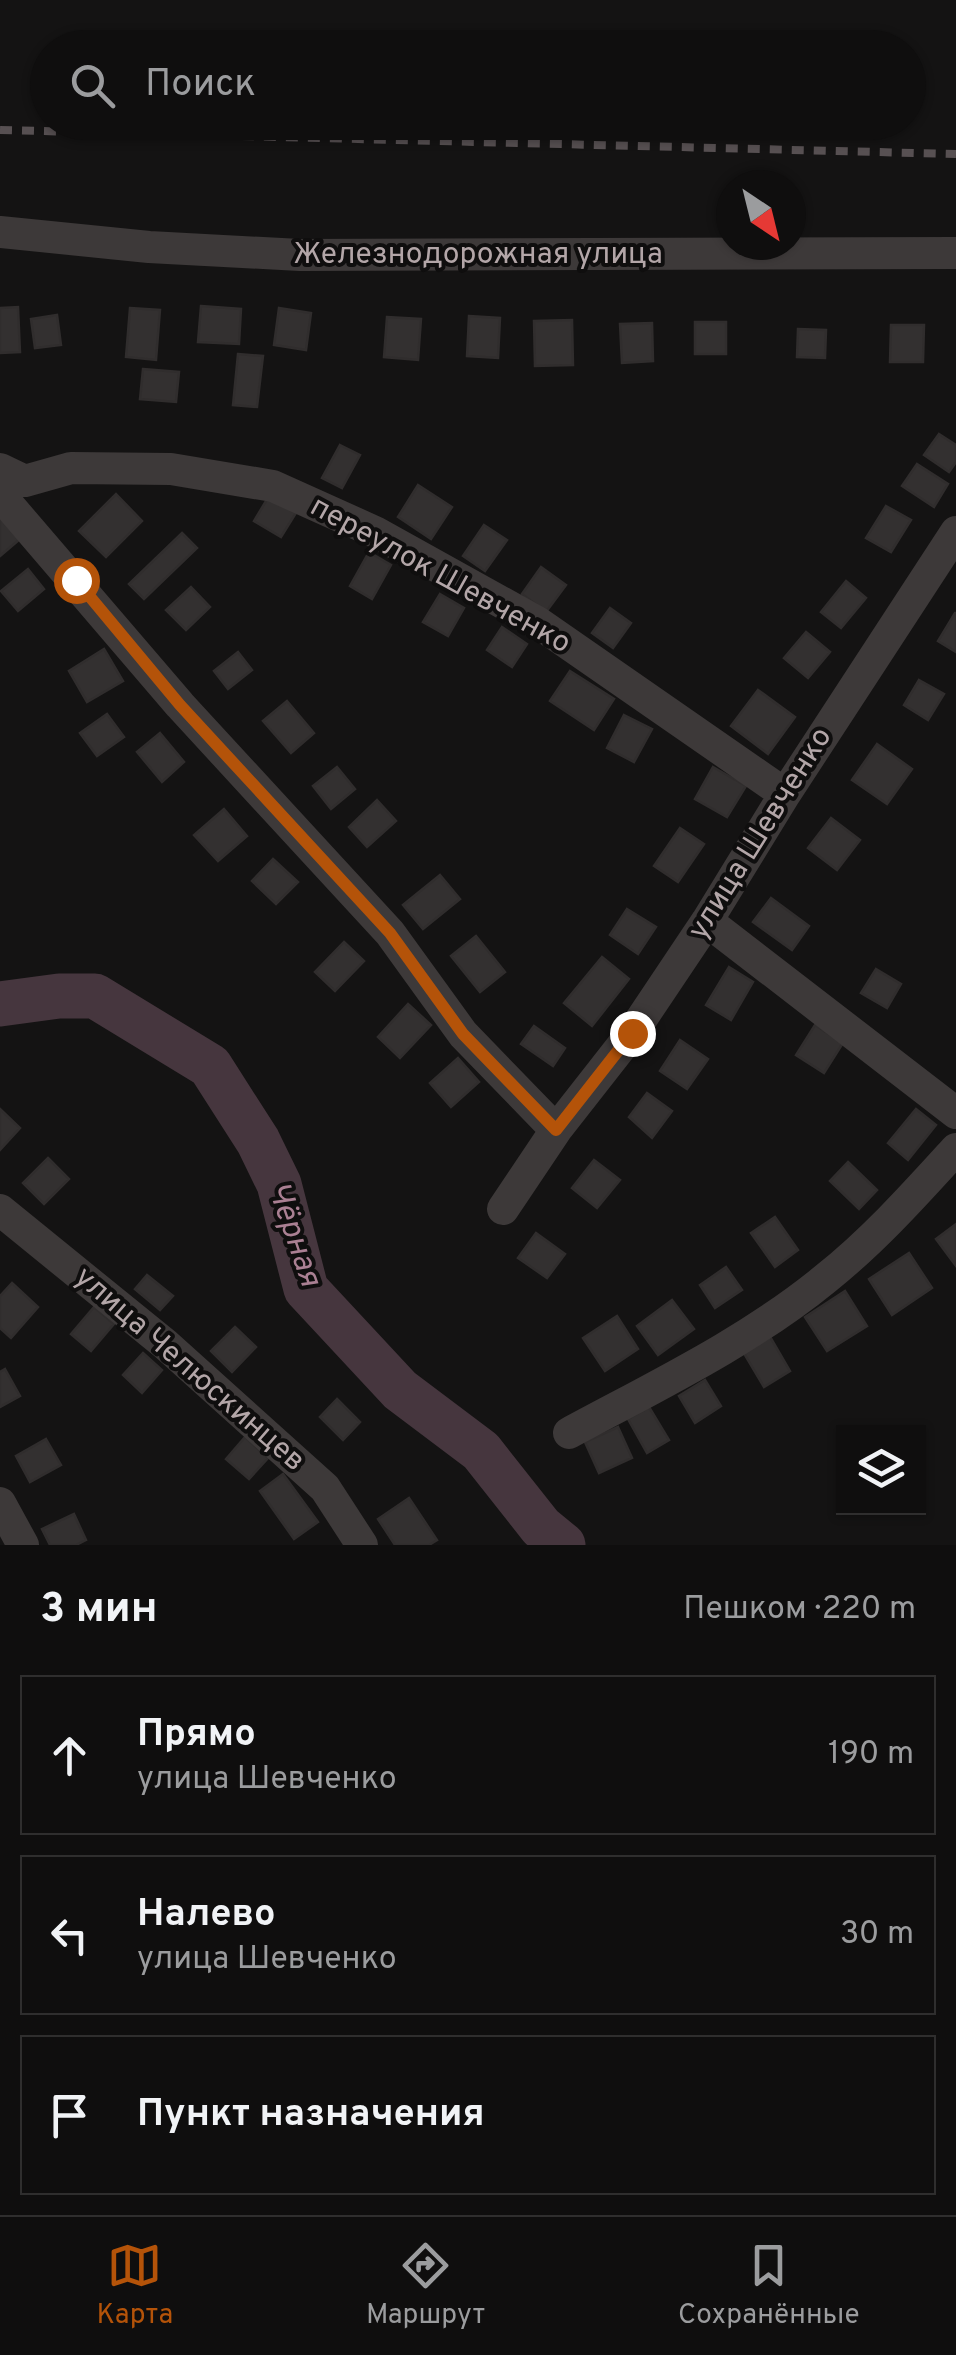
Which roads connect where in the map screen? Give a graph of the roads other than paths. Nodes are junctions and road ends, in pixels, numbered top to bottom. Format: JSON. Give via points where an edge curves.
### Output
{"nodes":[{"id":1,"x":0,"y":232,"type":"edge"},
{"id":2,"x":956,"y":253,"type":"edge"},
{"id":3,"x":0,"y":469,"type":"edge"},
{"id":4,"x":0,"y":495,"type":"edge"},
{"id":5,"x":956,"y":532,"type":"edge"},
{"id":6,"x":785,"y":794,"type":"junction"},
{"id":7,"x":708,"y":921,"type":"junction"},
{"id":8,"x":956,"y":1112,"type":"edge"},
{"id":9,"x":556,"y":1130,"type":"junction"},
{"id":10,"x":956,"y":1149,"type":"edge"},
{"id":11,"x":504,"y":1209,"type":"dead end"},
{"id":12,"x":0,"y":1210,"type":"edge"},
{"id":13,"x":569,"y":1434,"type":"dead end"},
{"id":14,"x":0,"y":1503,"type":"edge"},
{"id":15,"x":23,"y":1545,"type":"edge"},
{"id":16,"x":362,"y":1545,"type":"edge"}],
"edges":[{"from":1,"to":2,"type":"street","name":"Железнодорожная улица","via":[[300,255]]},
{"from":3,"to":6,"type":"street","name":"переулок Шевченко","via":[[26,481],[71,468],[171,468],[274,486],[375,532],[537,622]]},
{"from":4,"to":9,"type":"street","via":[[180,705],[390,933],[463,1034]]},
{"from":5,"to":6,"type":"street","name":"улица Шевченко"},
{"from":6,"to":7,"type":"street","name":"улица Шевченко"},
{"from":7,"to":8,"type":"street"},
{"from":7,"to":9,"type":"street","name":"улица Шевченко"},
{"from":9,"to":11,"type":"street","name":"улица Шевченко"},
{"from":10,"to":13,"type":"street","via":[[826,1279],[723,1350]]},
{"from":12,"to":16,"type":"street","name":"улица Челюскинцев","via":[[325,1488]]},
{"from":14,"to":15,"type":"street"}]}
